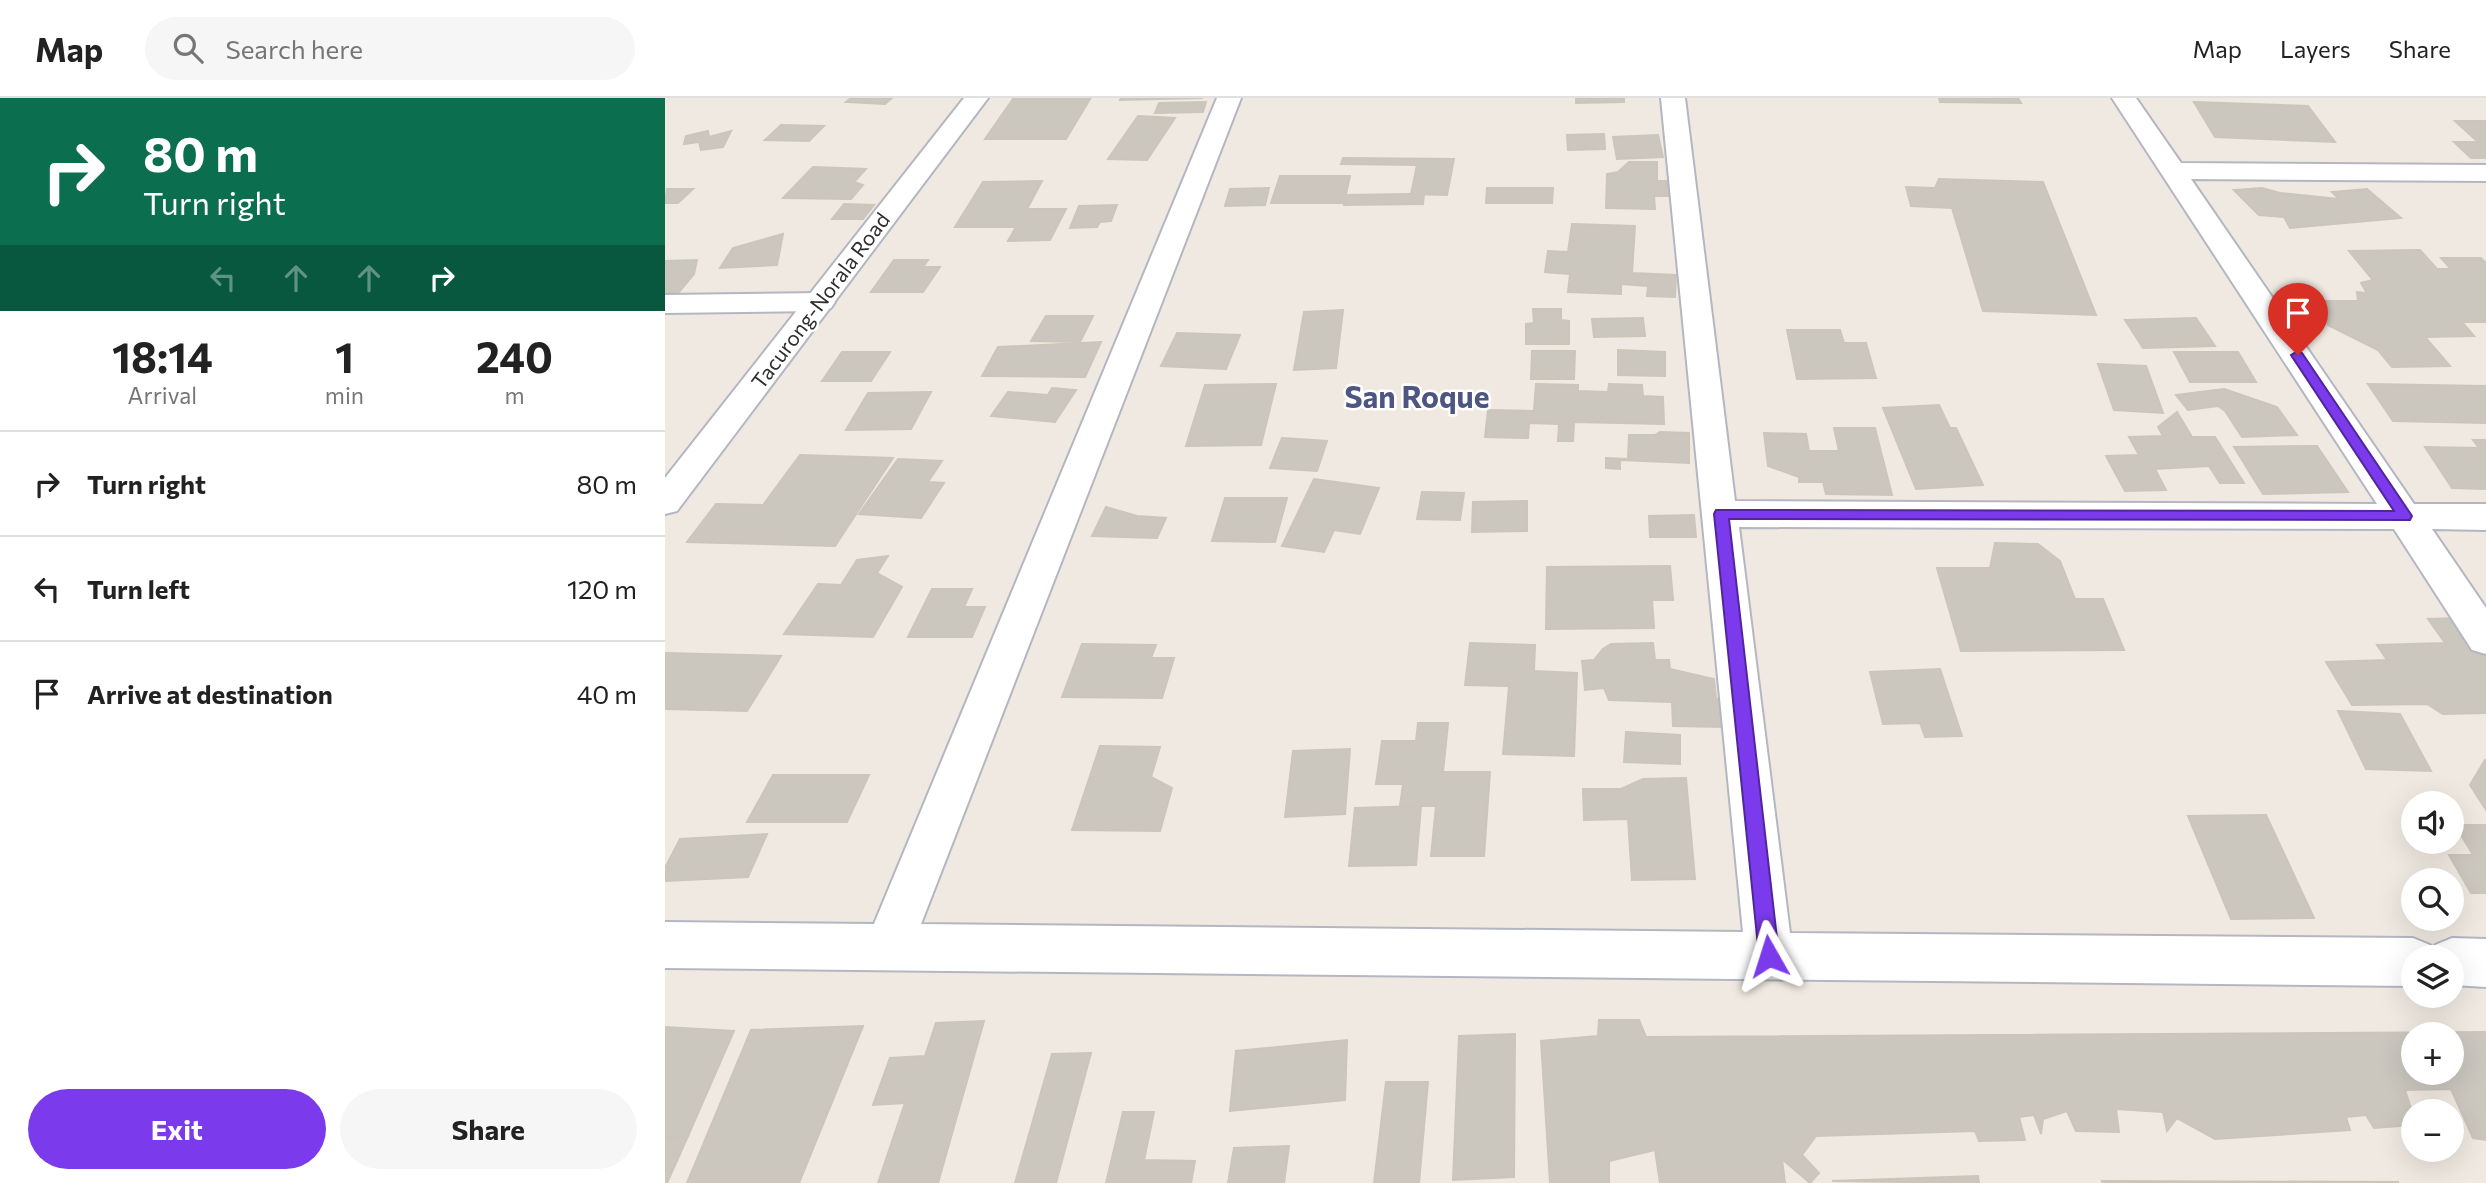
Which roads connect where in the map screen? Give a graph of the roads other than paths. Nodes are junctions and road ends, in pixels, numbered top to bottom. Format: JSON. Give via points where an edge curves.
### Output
{"nodes":[{"id":1,"x":976,"y":98,"type":"edge"},
{"id":2,"x":1229,"y":98,"type":"edge"},
{"id":3,"x":1673,"y":98,"type":"edge"},
{"id":4,"x":2124,"y":98,"type":"edge"},
{"id":5,"x":2175,"y":172,"type":"junction"},
{"id":6,"x":2486,"y":173,"type":"edge"},
{"id":7,"x":821,"y":302,"type":"junction"},
{"id":8,"x":665,"y":304,"type":"edge"},
{"id":9,"x":665,"y":502,"type":"edge"},
{"id":10,"x":1721,"y":514,"type":"junction"},
{"id":11,"x":2405,"y":516,"type":"junction"},
{"id":12,"x":2486,"y":517,"type":"edge"},
{"id":13,"x":2486,"y":639,"type":"edge"},
{"id":14,"x":665,"y":945,"type":"edge"},
{"id":15,"x":888,"y":948,"type":"junction"},
{"id":16,"x":1769,"y":956,"type":"junction"},
{"id":17,"x":2401,"y":962,"type":"edge"},
{"id":18,"x":2464,"y":962,"type":"edge"},
{"id":19,"x":2486,"y":963,"type":"edge"}],
"edges":[{"from":1,"to":7,"type":"street","name":"Tacurong-Norala Road"},
{"from":2,"to":15,"type":"street"},
{"from":3,"to":10,"type":"street"},
{"from":4,"to":5,"type":"street"},
{"from":5,"to":6,"type":"street"},
{"from":5,"to":11,"type":"street"},
{"from":7,"to":8,"type":"street"},
{"from":7,"to":9,"type":"street","name":"Tacurong-Norala Road"},
{"from":10,"to":11,"type":"street"},
{"from":10,"to":16,"type":"street"},
{"from":11,"to":12,"type":"street"},
{"from":11,"to":13,"type":"street"},
{"from":14,"to":15,"type":"street"},
{"from":15,"to":16,"type":"street"},
{"from":16,"to":17,"type":"street"},
{"from":18,"to":19,"type":"street"}]}
